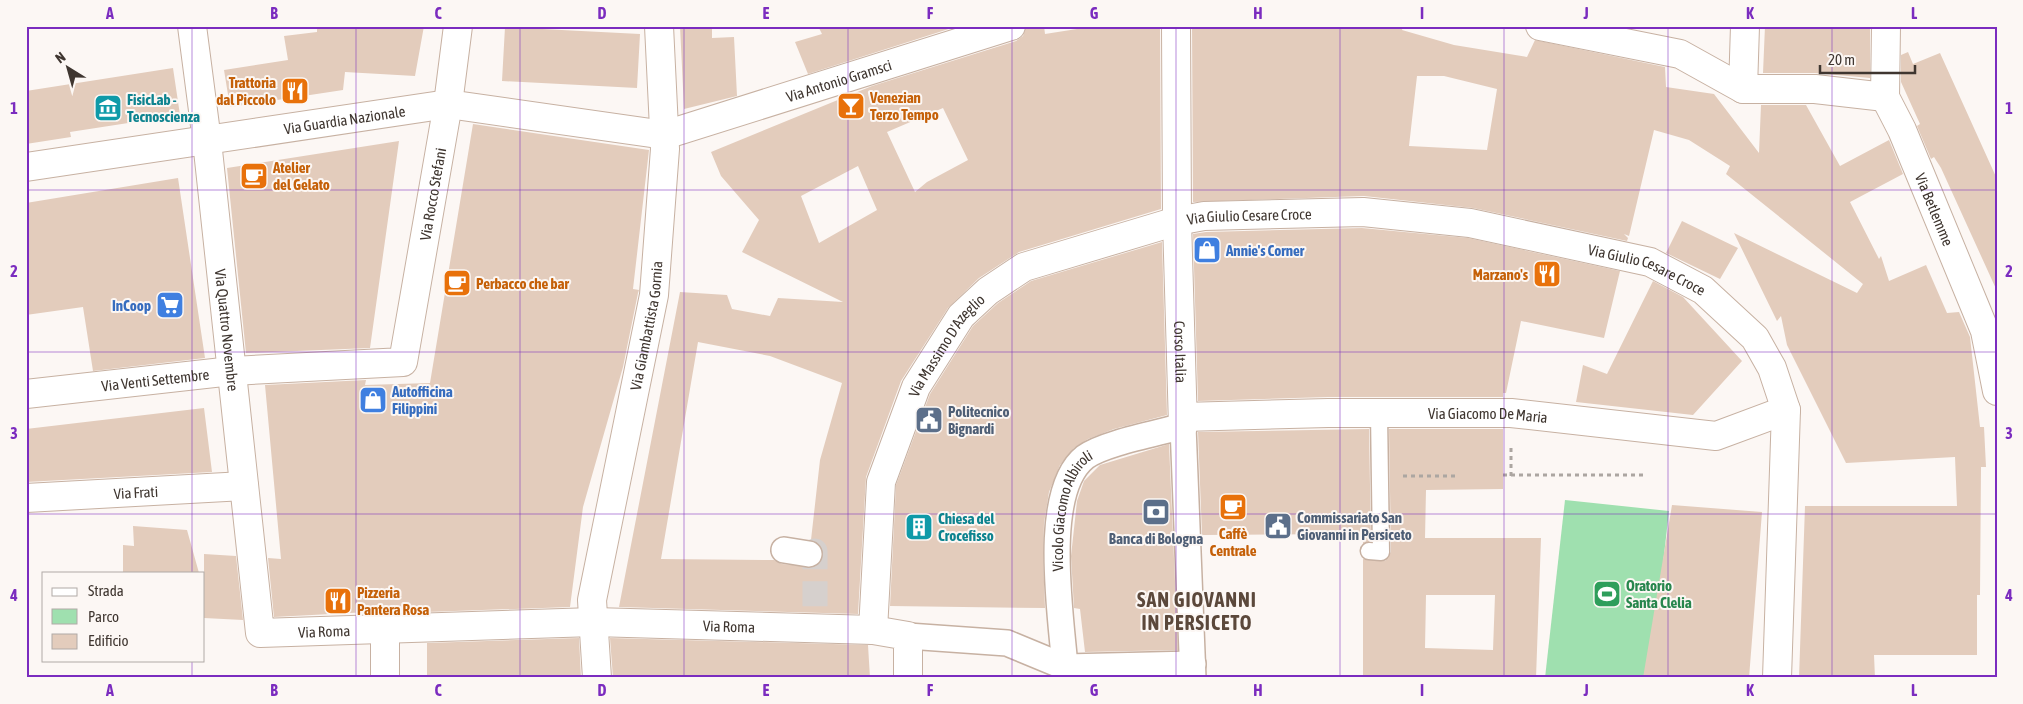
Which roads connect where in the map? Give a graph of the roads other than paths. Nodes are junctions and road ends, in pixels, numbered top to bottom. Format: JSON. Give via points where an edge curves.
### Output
{"nodes":[{"id":1,"x":192,"y":26,"type":"edge"},
{"id":2,"x":458,"y":26,"type":"edge"},
{"id":3,"x":660,"y":26,"type":"edge"},
{"id":4,"x":1011,"y":26,"type":"edge"},
{"id":5,"x":1176,"y":26,"type":"edge"},
{"id":6,"x":1540,"y":26,"type":"edge"},
{"id":7,"x":1745,"y":26,"type":"edge"},
{"id":8,"x":1886,"y":26,"type":"edge"},
{"id":9,"x":1743,"y":89,"type":"junction"},
{"id":10,"x":1885,"y":97,"type":"junction"},
{"id":11,"x":448,"y":104,"type":"junction"},
{"id":12,"x":665,"y":135,"type":"junction"},
{"id":13,"x":207,"y":141,"type":"junction"},
{"id":14,"x":26,"y":167,"type":"edge"},
{"id":15,"x":1177,"y":221,"type":"junction"},
{"id":16,"x":403,"y":362,"type":"joint"},
{"id":17,"x":232,"y":371,"type":"junction"},
{"id":18,"x":1997,"y":391,"type":"edge"},
{"id":19,"x":26,"y":394,"type":"edge"},
{"id":20,"x":1786,"y":410,"type":"junction"},
{"id":21,"x":1379,"y":413,"type":"junction"},
{"id":22,"x":1183,"y":422,"type":"junction"},
{"id":23,"x":244,"y":486,"type":"junction"},
{"id":24,"x":26,"y":498,"type":"edge"},
{"id":25,"x":784,"y":550,"type":"dead end"},
{"id":26,"x":1369,"y":551,"type":"dead end"},
{"id":27,"x":809,"y":554,"type":"dead end"},
{"id":28,"x":594,"y":622,"type":"junction"},
{"id":29,"x":385,"y":628,"type":"junction"},
{"id":30,"x":873,"y":630,"type":"junction"},
{"id":31,"x":260,"y":633,"type":"joint"},
{"id":32,"x":908,"y":636,"type":"junction"},
{"id":33,"x":1065,"y":667,"type":"junction"},
{"id":34,"x":1193,"y":671,"type":"edge"},
{"id":35,"x":385,"y":678,"type":"edge"},
{"id":36,"x":597,"y":678,"type":"edge"},
{"id":37,"x":908,"y":678,"type":"edge"},
{"id":38,"x":1777,"y":678,"type":"edge"}],
"edges":[{"from":1,"to":13,"type":"street","name":"Via Quattro Novembre"},
{"from":2,"to":11,"type":"street","name":"Via Rocco Stefani"},
{"from":3,"to":12,"type":"street","name":"Via Giambattista Gornia"},
{"from":4,"to":12,"type":"street","name":"Via Antonio Gramsci"},
{"from":5,"to":15,"type":"street","name":"Corso Italia"},
{"from":6,"to":9,"type":"street","via":[[1680,54]]},
{"from":7,"to":9,"type":"street"},
{"from":8,"to":10,"type":"street","name":"Via Betlemme"},
{"from":9,"to":10,"type":"street","via":[[1815,89]]},
{"from":10,"to":18,"type":"street","name":"Via Betlemme","via":[[1902,130],[1985,331]]},
{"from":11,"to":12,"type":"street","name":"Via Guardia Nazionale"},
{"from":11,"to":13,"type":"street","name":"Via Guardia Nazionale"},
{"from":11,"to":16,"type":"street","name":"Via Rocco Stefani"},
{"from":12,"to":28,"type":"street","name":"Via Giambattista Gornia","via":[[654,295],[592,600]]},
{"from":13,"to":14,"type":"street","name":"Via Guardia Nazionale"},
{"from":13,"to":17,"type":"street","name":"Via Quattro Novembre"},
{"from":15,"to":20,"type":"street","name":"Via Giulio Cesare Croce","via":[[1204,216],[1363,212],[1470,223],[1650,262],[1704,290],[1755,338],[1772,368]]},
{"from":15,"to":22,"type":"street","name":"Corso Italia"},
{"from":15,"to":30,"type":"street","name":"Via Massimo D'Azeglio","via":[[1024,267],[988,291],[961,316],[916,387],[881,482]]},
{"from":16,"to":17,"type":"street","name":"Via Venti Settembre"},
{"from":17,"to":19,"type":"street","name":"Via Venti Settembre"},
{"from":17,"to":23,"type":"street","name":"Via Quattro Novembre"},
{"from":20,"to":21,"type":"street","name":"Via Giacomo De Maria","via":[[1716,436],[1511,413]]},
{"from":20,"to":38,"type":"street","name":"Via Giulio Cesare Croce"},
{"from":21,"to":22,"type":"street","name":"Via Giacomo De Maria"},
{"from":21,"to":26,"type":"lane","via":[[1381,552]]},
{"from":22,"to":33,"type":"street","name":"Vicolo Giacomo Albiroli","via":[[1086,457],[1066,481],[1059,514],[1057,556]]},
{"from":22,"to":34,"type":"street","name":"Corso Italia"},
{"from":23,"to":24,"type":"street","name":"Via Frati"},
{"from":23,"to":31,"type":"street","name":"Via Quattro Novembre"},
{"from":25,"to":27,"type":"street"},
{"from":28,"to":29,"type":"street","name":"Via Roma"},
{"from":28,"to":30,"type":"street","name":"Via Roma","via":[[815,624]]},
{"from":28,"to":36,"type":"street","name":"Via Giambattista Gornia"},
{"from":29,"to":31,"type":"street","name":"Via Roma"},
{"from":29,"to":35,"type":"street"},
{"from":30,"to":32,"type":"street","name":"Via Roma"},
{"from":32,"to":33,"type":"street","name":"Via Roma","via":[[1007,643]]},
{"from":32,"to":37,"type":"street"},
{"from":33,"to":34,"type":"street","name":"Via Roma"}]}
